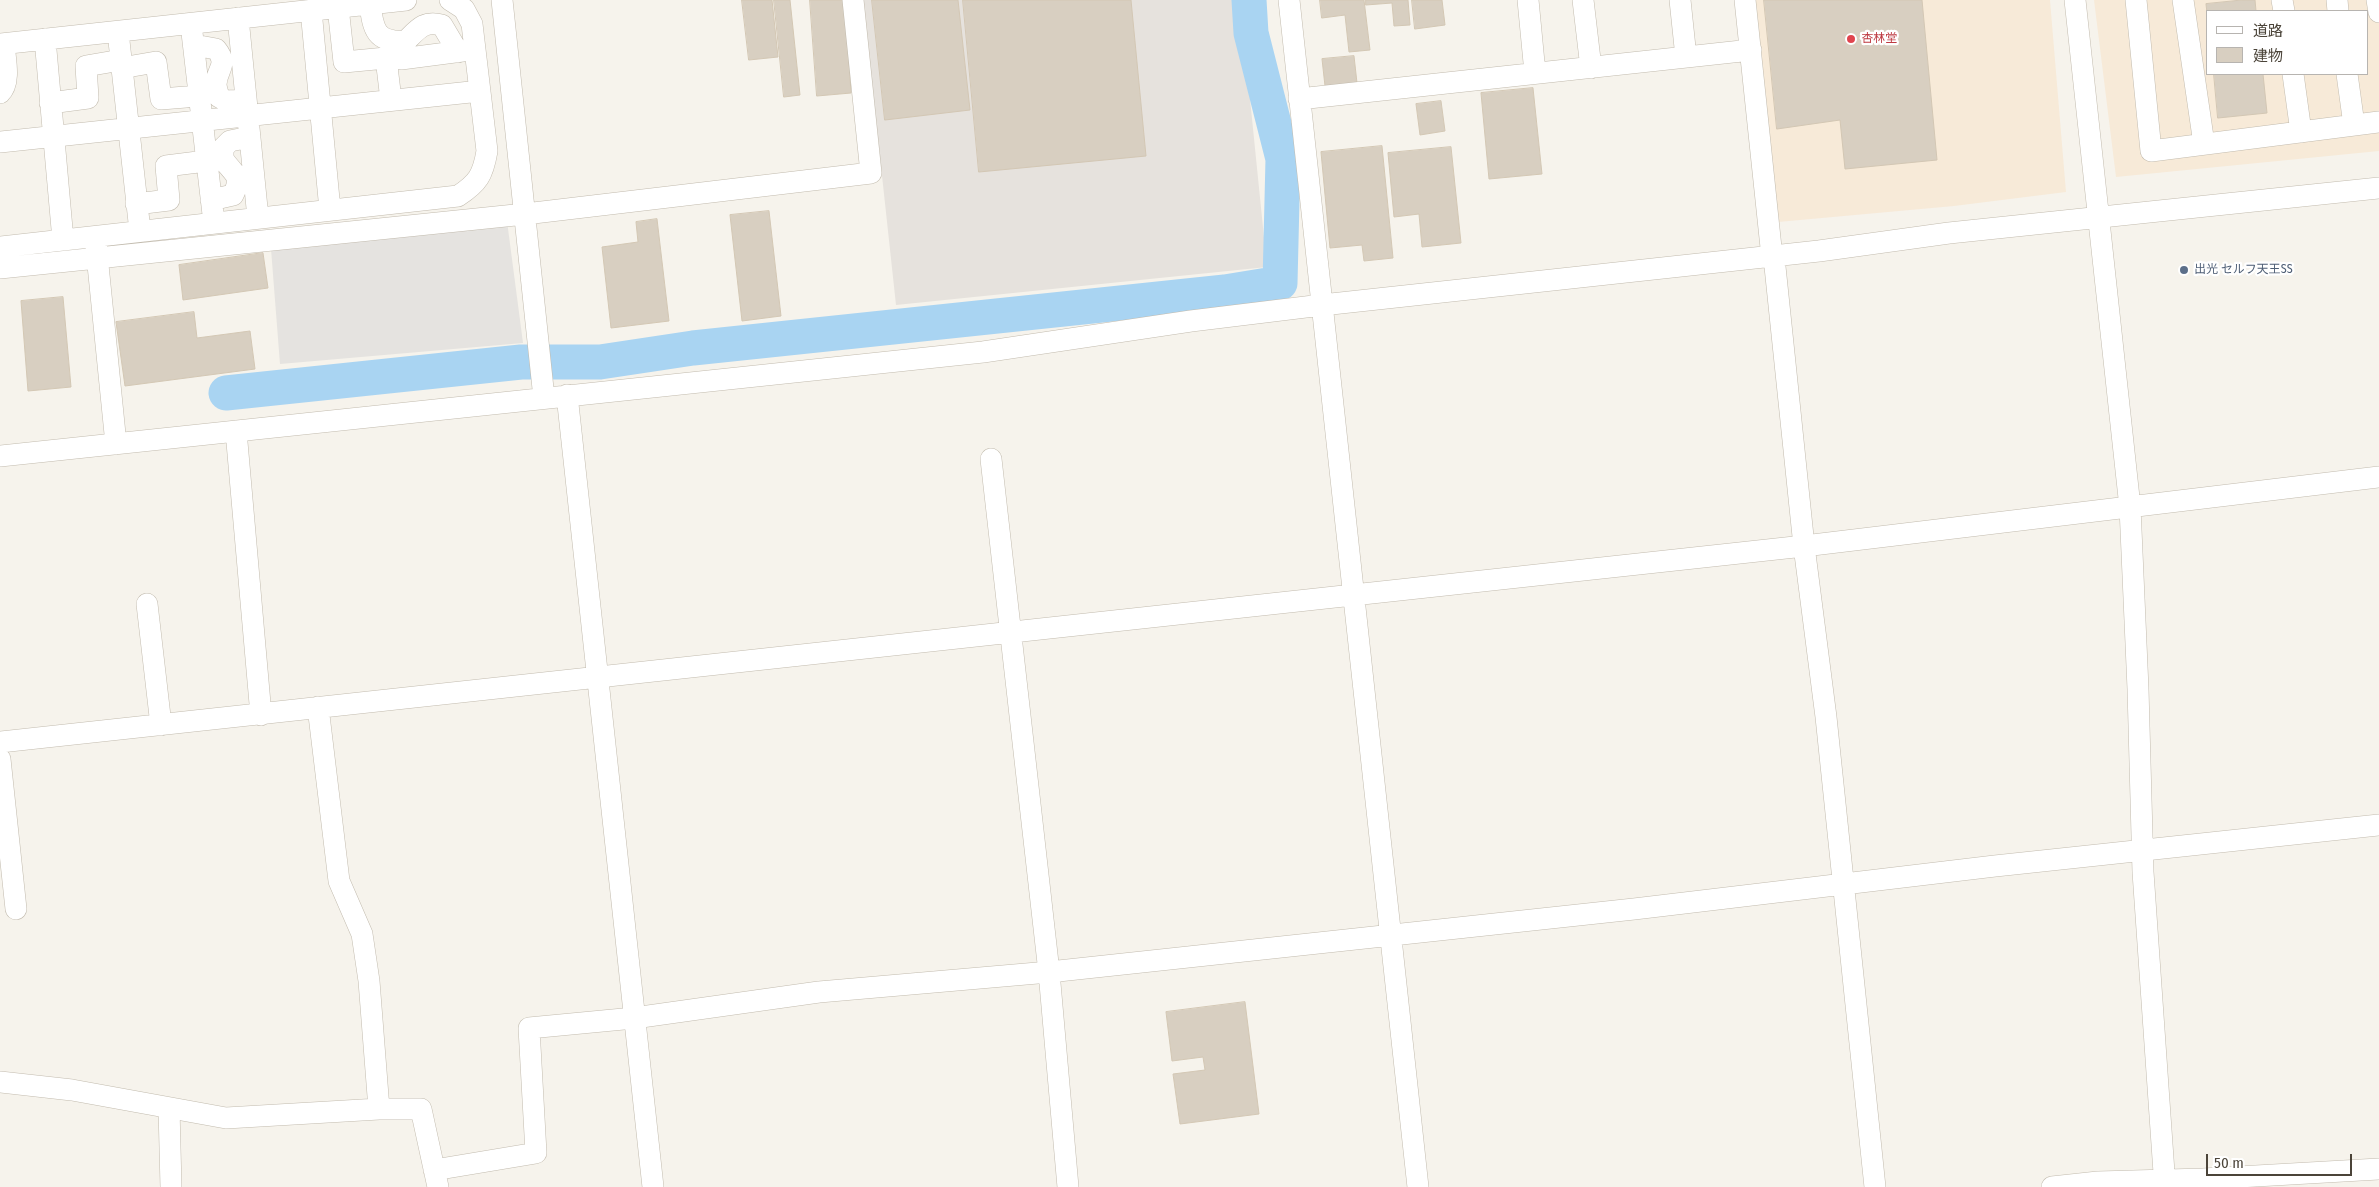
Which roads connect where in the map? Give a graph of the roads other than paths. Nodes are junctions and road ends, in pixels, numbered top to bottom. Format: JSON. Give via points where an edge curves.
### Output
{"nodes":[{"id":1,"x":406,"y":0,"type":"edge"},
{"id":2,"x":450,"y":0,"type":"edge"},
{"id":3,"x":502,"y":0,"type":"edge"},
{"id":4,"x":853,"y":0,"type":"edge"},
{"id":5,"x":1289,"y":0,"type":"edge"},
{"id":6,"x":1528,"y":0,"type":"edge"},
{"id":7,"x":1583,"y":0,"type":"edge"},
{"id":8,"x":1680,"y":0,"type":"edge"},
{"id":9,"x":1745,"y":0,"type":"edge"},
{"id":10,"x":2075,"y":0,"type":"edge"},
{"id":11,"x":2136,"y":0,"type":"edge"},
{"id":12,"x":2183,"y":0,"type":"edge"},
{"id":13,"x":2378,"y":0,"type":"edge"},
{"id":14,"x":370,"y":4,"type":"junction"},
{"id":15,"x":338,"y":7,"type":"junction"},
{"id":16,"x":311,"y":10,"type":"junction"},
{"id":17,"x":2379,"y":12,"type":"edge"},
{"id":18,"x":238,"y":18,"type":"junction"},
{"id":19,"x":191,"y":24,"type":"junction"},
{"id":20,"x":118,"y":32,"type":"junction"},
{"id":21,"x":45,"y":39,"type":"junction"},
{"id":22,"x":2,"y":44,"type":"edge"},
{"id":23,"x":194,"y":45,"type":"junction"},
{"id":24,"x":1751,"y":50,"type":"junction"},
{"id":25,"x":467,"y":51,"type":"junction"},
{"id":26,"x":1686,"y":57,"type":"junction"},
{"id":27,"x":401,"y":59,"type":"dead end"},
{"id":28,"x":121,"y":64,"type":"junction"},
{"id":29,"x":1591,"y":68,"type":"junction"},
{"id":30,"x":1535,"y":74,"type":"junction"},
{"id":31,"x":2293,"y":75,"type":"edge"},
{"id":32,"x":2347,"y":75,"type":"edge"},
{"id":33,"x":480,"y":91,"type":"junction"},
{"id":34,"x":0,"y":93,"type":"edge"},
{"id":35,"x":198,"y":96,"type":"junction"},
{"id":36,"x":1300,"y":99,"type":"junction"},
{"id":37,"x":391,"y":100,"type":"junction"},
{"id":38,"x":50,"y":103,"type":"junction"},
{"id":39,"x":320,"y":107,"type":"junction"},
{"id":40,"x":248,"y":117,"type":"junction"},
{"id":41,"x":201,"y":121,"type":"junction"},
{"id":42,"x":2379,"y":122,"type":"edge"},
{"id":43,"x":2354,"y":125,"type":"junction"},
{"id":44,"x":128,"y":129,"type":"junction"},
{"id":45,"x":2301,"y":132,"type":"junction"},
{"id":46,"x":53,"y":137,"type":"junction"},
{"id":47,"x":0,"y":142,"type":"edge"},
{"id":48,"x":2204,"y":144,"type":"junction"},
{"id":49,"x":206,"y":162,"type":"junction"},
{"id":50,"x":2379,"y":188,"type":"edge"},
{"id":51,"x":211,"y":200,"type":"junction"},
{"id":52,"x":136,"y":204,"type":"junction"},
{"id":53,"x":330,"y":210,"type":"junction"},
{"id":54,"x":525,"y":214,"type":"junction"},
{"id":55,"x":2098,"y":217,"type":"junction"},
{"id":56,"x":258,"y":218,"type":"junction"},
{"id":57,"x":214,"y":223,"type":"junction"},
{"id":58,"x":140,"y":231,"type":"junction"},
{"id":59,"x":95,"y":236,"type":"junction"},
{"id":60,"x":63,"y":240,"type":"junction"},
{"id":61,"x":0,"y":247,"type":"edge"},
{"id":62,"x":1771,"y":247,"type":"junction"},
{"id":63,"x":98,"y":258,"type":"junction"},
{"id":64,"x":0,"y":268,"type":"edge"},
{"id":65,"x":1322,"y":305,"type":"junction"},
{"id":66,"x":567,"y":395,"type":"junction"},
{"id":67,"x":544,"y":398,"type":"junction"},
{"id":68,"x":236,"y":431,"type":"junction"},
{"id":69,"x":116,"y":444,"type":"junction"},
{"id":70,"x":0,"y":456,"type":"edge"},
{"id":71,"x":991,"y":459,"type":"dead end"},
{"id":72,"x":2379,"y":477,"type":"edge"},
{"id":73,"x":2130,"y":507,"type":"junction"},
{"id":74,"x":1804,"y":546,"type":"junction"},
{"id":75,"x":1354,"y":595,"type":"junction"},
{"id":76,"x":147,"y":604,"type":"dead end"},
{"id":77,"x":1011,"y":632,"type":"junction"},
{"id":78,"x":597,"y":677,"type":"junction"},
{"id":79,"x":318,"y":707,"type":"junction"},
{"id":80,"x":261,"y":714,"type":"junction"},
{"id":81,"x":161,"y":725,"type":"junction"},
{"id":82,"x":0,"y":742,"type":"edge"},
{"id":83,"x":0,"y":759,"type":"edge"},
{"id":84,"x":2379,"y":825,"type":"edge"},
{"id":85,"x":2142,"y":851,"type":"junction"},
{"id":86,"x":1844,"y":885,"type":"junction"},
{"id":87,"x":16,"y":909,"type":"dead end"},
{"id":88,"x":1391,"y":935,"type":"junction"},
{"id":89,"x":1049,"y":972,"type":"junction"},
{"id":90,"x":634,"y":1018,"type":"junction"},
{"id":91,"x":0,"y":1082,"type":"edge"},
{"id":92,"x":169,"y":1108,"type":"junction"},
{"id":93,"x":379,"y":1109,"type":"junction"},
{"id":94,"x":2379,"y":1168,"type":"edge"},
{"id":95,"x":436,"y":1178,"type":"edge"},
{"id":96,"x":2165,"y":1184,"type":"edge"},
{"id":97,"x":171,"y":1187,"type":"edge"},
{"id":98,"x":653,"y":1187,"type":"edge"},
{"id":99,"x":1068,"y":1187,"type":"edge"},
{"id":100,"x":1418,"y":1187,"type":"edge"},
{"id":101,"x":1875,"y":1187,"type":"edge"},
{"id":102,"x":2052,"y":1187,"type":"edge"}],
"edges":[{"from":1,"to":14,"type":"street"},
{"from":2,"to":25,"type":"street","via":[[464,9],[472,24]]},
{"from":3,"to":54,"type":"street"},
{"from":4,"to":54,"type":"street","via":[[871,173]]},
{"from":5,"to":36,"type":"street"},
{"from":6,"to":30,"type":"street"},
{"from":7,"to":29,"type":"street"},
{"from":8,"to":26,"type":"street"},
{"from":9,"to":24,"type":"street"},
{"from":10,"to":55,"type":"street"},
{"from":11,"to":48,"type":"street","via":[[2150,151]]},
{"from":12,"to":48,"type":"street"},
{"from":13,"to":17,"type":"street"},
{"from":14,"to":15,"type":"street"},
{"from":14,"to":25,"type":"street","via":[[373,25],[382,38],[406,42],[421,25],[431,22],[442,25]]},
{"from":15,"to":16,"type":"street"},
{"from":15,"to":37,"type":"street","via":[[344,62],[386,58]]},
{"from":16,"to":18,"type":"street"},
{"from":16,"to":39,"type":"street"},
{"from":18,"to":19,"type":"street"},
{"from":18,"to":40,"type":"street"},
{"from":19,"to":20,"type":"street"},
{"from":19,"to":23,"type":"street"},
{"from":20,"to":21,"type":"street"},
{"from":20,"to":28,"type":"street"},
{"from":21,"to":22,"type":"street"},
{"from":21,"to":38,"type":"street"},
{"from":22,"to":34,"type":"street","via":[[6,78],[4,90]]},
{"from":23,"to":35,"type":"street"},
{"from":23,"to":40,"type":"street","via":[[216,49],[222,56],[223,64],[216,84],[219,96]]},
{"from":24,"to":26,"type":"street"},
{"from":24,"to":62,"type":"street"},
{"from":25,"to":27,"type":"street"},
{"from":25,"to":33,"type":"street"},
{"from":26,"to":29,"type":"street"},
{"from":28,"to":35,"type":"street","via":[[156,62],[161,99]]},
{"from":28,"to":38,"type":"street","via":[[86,66],[88,98]]},
{"from":28,"to":44,"type":"street"},
{"from":29,"to":30,"type":"street"},
{"from":30,"to":36,"type":"street"},
{"from":31,"to":45,"type":"street"},
{"from":32,"to":43,"type":"street"},
{"from":33,"to":37,"type":"street"},
{"from":33,"to":53,"type":"street","via":[[487,151],[484,168],[475,185],[458,196]]},
{"from":35,"to":41,"type":"street"},
{"from":36,"to":65,"type":"street"},
{"from":37,"to":39,"type":"street"},
{"from":38,"to":46,"type":"street"},
{"from":39,"to":40,"type":"street"},
{"from":39,"to":53,"type":"street"},
{"from":40,"to":41,"type":"street"},
{"from":40,"to":51,"type":"street","via":[[224,148],[223,159],[237,175],[238,184],[233,195]]},
{"from":40,"to":56,"type":"street"},
{"from":41,"to":44,"type":"street"},
{"from":41,"to":49,"type":"street"},
{"from":42,"to":43,"type":"street"},
{"from":43,"to":45,"type":"street"},
{"from":44,"to":46,"type":"street"},
{"from":44,"to":52,"type":"street"},
{"from":45,"to":48,"type":"street"},
{"from":46,"to":47,"type":"street"},
{"from":46,"to":60,"type":"street"},
{"from":49,"to":51,"type":"street"},
{"from":49,"to":52,"type":"street","via":[[166,166],[170,200]]},
{"from":50,"to":55,"type":"street"},
{"from":51,"to":57,"type":"street"},
{"from":52,"to":58,"type":"street"},
{"from":53,"to":56,"type":"street"},
{"from":54,"to":63,"type":"street"},
{"from":54,"to":67,"type":"street"},
{"from":55,"to":62,"type":"street"},
{"from":55,"to":73,"type":"street"},
{"from":56,"to":57,"type":"street"},
{"from":57,"to":58,"type":"street"},
{"from":58,"to":59,"type":"street"},
{"from":59,"to":60,"type":"street"},
{"from":59,"to":63,"type":"street"},
{"from":60,"to":61,"type":"street"},
{"from":62,"to":65,"type":"street"},
{"from":62,"to":74,"type":"street"},
{"from":63,"to":64,"type":"street"},
{"from":63,"to":69,"type":"street"},
{"from":65,"to":66,"type":"street","via":[[983,352]]},
{"from":65,"to":75,"type":"street"},
{"from":66,"to":67,"type":"street"},
{"from":66,"to":78,"type":"street"},
{"from":67,"to":68,"type":"street"},
{"from":68,"to":69,"type":"street"},
{"from":68,"to":80,"type":"street"},
{"from":69,"to":70,"type":"street"},
{"from":71,"to":77,"type":"street"},
{"from":72,"to":73,"type":"street"},
{"from":73,"to":74,"type":"street"},
{"from":73,"to":85,"type":"street"},
{"from":74,"to":75,"type":"street"},
{"from":74,"to":86,"type":"street"},
{"from":75,"to":77,"type":"street"},
{"from":75,"to":88,"type":"street"},
{"from":76,"to":81,"type":"street"},
{"from":77,"to":78,"type":"street"},
{"from":77,"to":89,"type":"street"},
{"from":78,"to":79,"type":"street"},
{"from":78,"to":90,"type":"street"},
{"from":79,"to":80,"type":"street"},
{"from":79,"to":93,"type":"street","via":[[339,881],[362,934]]},
{"from":80,"to":81,"type":"street"},
{"from":81,"to":82,"type":"street"},
{"from":83,"to":87,"type":"street"},
{"from":84,"to":85,"type":"street"},
{"from":85,"to":86,"type":"street"},
{"from":85,"to":96,"type":"street"},
{"from":86,"to":88,"type":"street"},
{"from":86,"to":101,"type":"street"},
{"from":88,"to":89,"type":"street"},
{"from":88,"to":100,"type":"street"},
{"from":89,"to":90,"type":"street","via":[[818,992]]},
{"from":89,"to":99,"type":"street"},
{"from":90,"to":95,"type":"street","via":[[529,1028],[536,1154]]},
{"from":90,"to":98,"type":"street"},
{"from":91,"to":92,"type":"street","via":[[72,1090]]},
{"from":92,"to":93,"type":"street","via":[[226,1118]]},
{"from":92,"to":97,"type":"street"},
{"from":93,"to":95,"type":"street","via":[[420,1109]]},
{"from":94,"to":96,"type":"street"},
{"from":96,"to":102,"type":"street","via":[[2098,1182]]}]}
